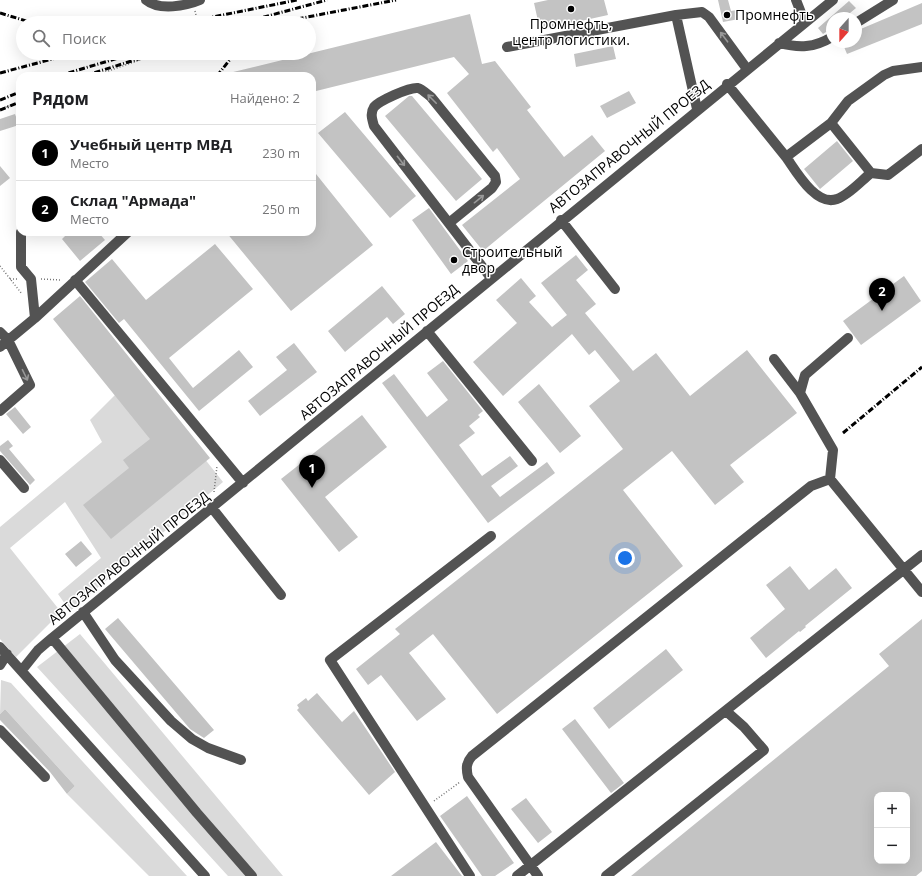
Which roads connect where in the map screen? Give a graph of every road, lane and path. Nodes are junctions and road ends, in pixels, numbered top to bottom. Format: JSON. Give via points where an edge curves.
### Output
{"nodes":[{"id":1,"x":146,"y":0,"type":"edge"},
{"id":2,"x":796,"y":0,"type":"edge"},
{"id":3,"x":833,"y":0,"type":"edge"},
{"id":4,"x":893,"y":0,"type":"edge"},
{"id":5,"x":197,"y":1,"type":"edge"},
{"id":6,"x":676,"y":15,"type":"junction"},
{"id":7,"x":198,"y":16,"type":"edge"},
{"id":8,"x":862,"y":19,"type":"edge"},
{"id":9,"x":805,"y":23,"type":"junction"},
{"id":10,"x":826,"y":41,"type":"edge"},
{"id":11,"x":779,"y":44,"type":"junction"},
{"id":12,"x":507,"y":47,"type":"dead end"},
{"id":13,"x":140,"y":60,"type":"edge"},
{"id":14,"x":922,"y":66,"type":"edge"},
{"id":15,"x":747,"y":69,"type":"junction"},
{"id":16,"x":105,"y":72,"type":"edge"},
{"id":17,"x":727,"y":84,"type":"junction"},
{"id":18,"x":16,"y":104,"type":"edge"},
{"id":19,"x":697,"y":109,"type":"junction"},
{"id":20,"x":0,"y":110,"type":"edge"},
{"id":21,"x":831,"y":123,"type":"junction"},
{"id":22,"x":922,"y":149,"type":"edge"},
{"id":23,"x":786,"y":157,"type":"junction"},
{"id":24,"x":871,"y":173,"type":"junction"},
{"id":25,"x":561,"y":220,"type":"junction"},
{"id":26,"x":449,"y":223,"type":"junction"},
{"id":27,"x":21,"y":236,"type":"edge"},
{"id":28,"x":124,"y":236,"type":"edge"},
{"id":29,"x":0,"y":266,"type":"edge"},
{"id":30,"x":10,"y":278,"type":"junction"},
{"id":31,"x":491,"y":278,"type":"junction"},
{"id":32,"x":32,"y":279,"type":"junction"},
{"id":33,"x":75,"y":280,"type":"junction"},
{"id":34,"x":615,"y":289,"type":"dead end"},
{"id":35,"x":24,"y":297,"type":"dead end"},
{"id":36,"x":35,"y":318,"type":"junction"},
{"id":37,"x":427,"y":331,"type":"junction"},
{"id":38,"x":0,"y":332,"type":"edge"},
{"id":39,"x":848,"y":338,"type":"dead end"},
{"id":40,"x":4,"y":344,"type":"edge"},
{"id":41,"x":774,"y":359,"type":"dead end"},
{"id":42,"x":800,"y":393,"type":"junction"},
{"id":43,"x":0,"y":411,"type":"edge"},
{"id":44,"x":218,"y":452,"type":"junction"},
{"id":45,"x":0,"y":460,"type":"edge"},
{"id":46,"x":532,"y":461,"type":"dead end"},
{"id":47,"x":830,"y":479,"type":"junction"},
{"id":48,"x":243,"y":483,"type":"junction"},
{"id":49,"x":24,"y":488,"type":"dead end"},
{"id":50,"x":212,"y":508,"type":"junction"},
{"id":51,"x":491,"y":536,"type":"dead end"},
{"id":52,"x":922,"y":555,"type":"edge"},
{"id":53,"x":904,"y":570,"type":"junction"},
{"id":54,"x":922,"y":592,"type":"edge"},
{"id":55,"x":282,"y":595,"type":"dead end"},
{"id":56,"x":83,"y":612,"type":"junction"},
{"id":57,"x":52,"y":638,"type":"junction"},
{"id":58,"x":3,"y":650,"type":"edge"},
{"id":59,"x":0,"y":665,"type":"edge"},
{"id":60,"x":22,"y":670,"type":"junction"},
{"id":61,"x":726,"y":711,"type":"junction"},
{"id":62,"x":0,"y":730,"type":"edge"},
{"id":63,"x":241,"y":760,"type":"dead end"},
{"id":64,"x":45,"y":777,"type":"dead end"},
{"id":65,"x":468,"y":777,"type":"junction"},
{"id":66,"x":426,"y":808,"type":"junction"},
{"id":67,"x":531,"y":866,"type":"junction"},
{"id":68,"x":205,"y":876,"type":"edge"},
{"id":69,"x":252,"y":876,"type":"edge"},
{"id":70,"x":470,"y":876,"type":"edge"},
{"id":71,"x":517,"y":876,"type":"edge"},
{"id":72,"x":538,"y":876,"type":"edge"},
{"id":73,"x":606,"y":876,"type":"edge"}],
"edges":[{"from":1,"to":5,"type":"street","via":[[162,7]]},
{"from":2,"to":9,"type":"street"},
{"from":3,"to":9,"type":"street","name":"АВТОЗАПРАВОЧНЫЙ ПРОЕЗД"},
{"from":4,"to":8,"type":"street"},
{"from":5,"to":7,"type":"path"},
{"from":6,"to":12,"type":"street"},
{"from":15,"to":6,"type":"street","one_way":true,"via":[[709,17],[702,12]]},
{"from":6,"to":19,"type":"street"},
{"from":9,"to":11,"type":"street","name":"АВТОЗАПРАВОЧНЫЙ ПРОЕЗД"},
{"from":10,"to":11,"type":"street","via":[[811,47]]},
{"from":11,"to":15,"type":"street","name":"АВТОЗАПРАВОЧНЫЙ ПРОЕЗД"},
{"from":13,"to":16,"type":"path"},
{"from":14,"to":21,"type":"street","via":[[884,75],[848,101]]},
{"from":15,"to":17,"type":"street","name":"АВТОЗАПРАВОЧНЫЙ ПРОЕЗД"},
{"from":17,"to":19,"type":"street","name":"АВТОЗАПРАВОЧНЫЙ ПРОЕЗД"},
{"from":17,"to":23,"type":"street"},
{"from":18,"to":20,"type":"path"},
{"from":19,"to":25,"type":"street","name":"АВТОЗАПРАВОЧНЫЙ ПРОЕЗД"},
{"from":21,"to":23,"type":"street"},
{"from":21,"to":24,"type":"street"},
{"from":22,"to":24,"type":"street","via":[[888,175]]},
{"from":23,"to":24,"type":"street","via":[[813,192],[825,200],[838,199]]},
{"from":25,"to":31,"type":"street","name":"АВТОЗАПРАВОЧНЫЙ ПРОЕЗД"},
{"from":25,"to":34,"type":"street"},
{"from":26,"to":26,"type":"street","one_way":true,"via":[[492,188],[496,182],[495,176],[431,96],[419,88],[381,102],[374,108],[371,116],[374,126]]},
{"from":26,"to":31,"type":"street"},
{"from":27,"to":32,"type":"street","via":[[21,268]]},
{"from":28,"to":33,"type":"street"},
{"from":29,"to":30,"type":"path"},
{"from":30,"to":32,"type":"path"},
{"from":30,"to":35,"type":"path"},
{"from":31,"to":37,"type":"street","name":"АВТОЗАПРАВОЧНЫЙ ПРОЕЗД"},
{"from":32,"to":33,"type":"path"},
{"from":32,"to":36,"type":"street"},
{"from":33,"to":36,"type":"street"},
{"from":33,"to":44,"type":"street"},
{"from":36,"to":40,"type":"street"},
{"from":37,"to":46,"type":"street"},
{"from":37,"to":48,"type":"street","name":"АВТОЗАПРАВОЧНЫЙ ПРОЕЗД"},
{"from":38,"to":40,"type":"street"},
{"from":39,"to":42,"type":"street","via":[[805,375]]},
{"from":40,"to":43,"type":"street","one_way":true,"via":[[30,385]]},
{"from":41,"to":42,"type":"street"},
{"from":42,"to":47,"type":"street","via":[[833,450]]},
{"from":44,"to":48,"type":"street"},
{"from":44,"to":50,"type":"path"},
{"from":45,"to":49,"type":"street"},
{"from":47,"to":53,"type":"street"},
{"from":47,"to":65,"type":"street","via":[[811,486],[472,756],[466,769]]},
{"from":48,"to":50,"type":"street","name":"АВТОЗАПРАВОЧНЫЙ ПРОЕЗД"},
{"from":50,"to":55,"type":"street"},
{"from":50,"to":56,"type":"street","name":"АВТОЗАПРАВОЧНЫЙ ПРОЕЗД"},
{"from":51,"to":66,"type":"street","via":[[330,660]]},
{"from":52,"to":53,"type":"street"},
{"from":53,"to":54,"type":"street"},
{"from":53,"to":61,"type":"street"},
{"from":56,"to":57,"type":"street","name":"АВТОЗАПРАВОЧНЫЙ ПРОЕЗД"},
{"from":56,"to":63,"type":"street","via":[[115,660],[171,721],[192,739],[208,748]]},
{"from":57,"to":60,"type":"street","name":"АВТОЗАПРАВОЧНЫЙ ПРОЕЗД","via":[[38,650]]},
{"from":57,"to":69,"type":"street"},
{"from":58,"to":59,"type":"street"},
{"from":58,"to":60,"type":"street"},
{"from":60,"to":68,"type":"street"},
{"from":61,"to":67,"type":"street"},
{"from":61,"to":73,"type":"street","via":[[764,750]]},
{"from":62,"to":64,"type":"street"},
{"from":65,"to":66,"type":"path"},
{"from":65,"to":67,"type":"street"},
{"from":66,"to":70,"type":"street"},
{"from":67,"to":71,"type":"street"},
{"from":67,"to":72,"type":"street"}]}
